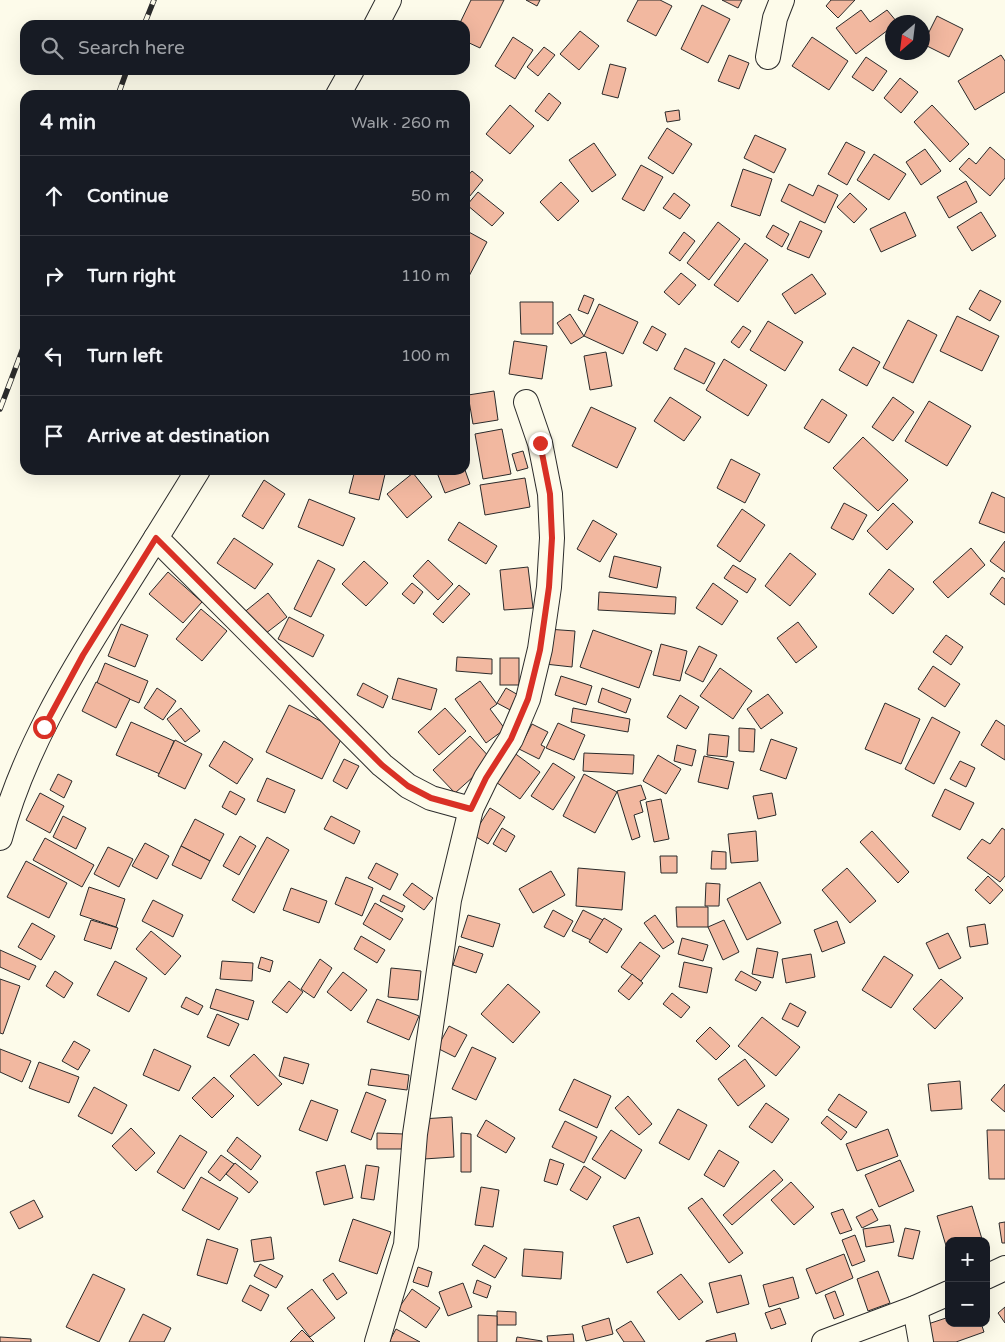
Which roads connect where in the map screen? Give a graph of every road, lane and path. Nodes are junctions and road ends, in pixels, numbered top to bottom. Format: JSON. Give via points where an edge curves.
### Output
{"nodes":[{"id":1,"x":389,"y":0,"type":"edge"},
{"id":2,"x":782,"y":0,"type":"edge"},
{"id":3,"x":379,"y":20,"type":"edge"},
{"id":4,"x":768,"y":57,"type":"dead end"},
{"id":5,"x":349,"y":75,"type":"edge"},
{"id":6,"x":341,"y":90,"type":"edge"},
{"id":7,"x":526,"y":402,"type":"dead end"},
{"id":8,"x":195,"y":475,"type":"edge"},
{"id":9,"x":156,"y":538,"type":"junction"},
{"id":10,"x":471,"y":809,"type":"junction"},
{"id":11,"x":0,"y":838,"type":"edge"},
{"id":12,"x":1005,"y":1268,"type":"edge"},
{"id":13,"x":990,"y":1275,"type":"edge"},
{"id":14,"x":945,"y":1295,"type":"edge"},
{"id":15,"x":915,"y":1308,"type":"junction"},
{"id":16,"x":378,"y":1342,"type":"edge"},
{"id":17,"x":824,"y":1342,"type":"edge"},
{"id":18,"x":921,"y":1342,"type":"edge"}],
"edges":[{"from":1,"to":3,"type":"street"},
{"from":2,"to":4,"type":"street","via":[[774,18]]},
{"from":5,"to":6,"type":"street"},
{"from":7,"to":10,"type":"street","via":[[540,443],[550,494],[549,587],[540,650],[528,699],[511,739]]},
{"from":8,"to":9,"type":"street"},
{"from":9,"to":10,"type":"street","via":[[382,765],[408,786],[431,798]]},
{"from":9,"to":11,"type":"street","via":[[83,655],[44,727],[18,785]]},
{"from":10,"to":16,"type":"street","via":[[450,900],[435,999],[415,1134],[406,1245]]},
{"from":12,"to":13,"type":"street"},
{"from":14,"to":15,"type":"street"},
{"from":15,"to":17,"type":"street"},
{"from":15,"to":18,"type":"street"}]}
